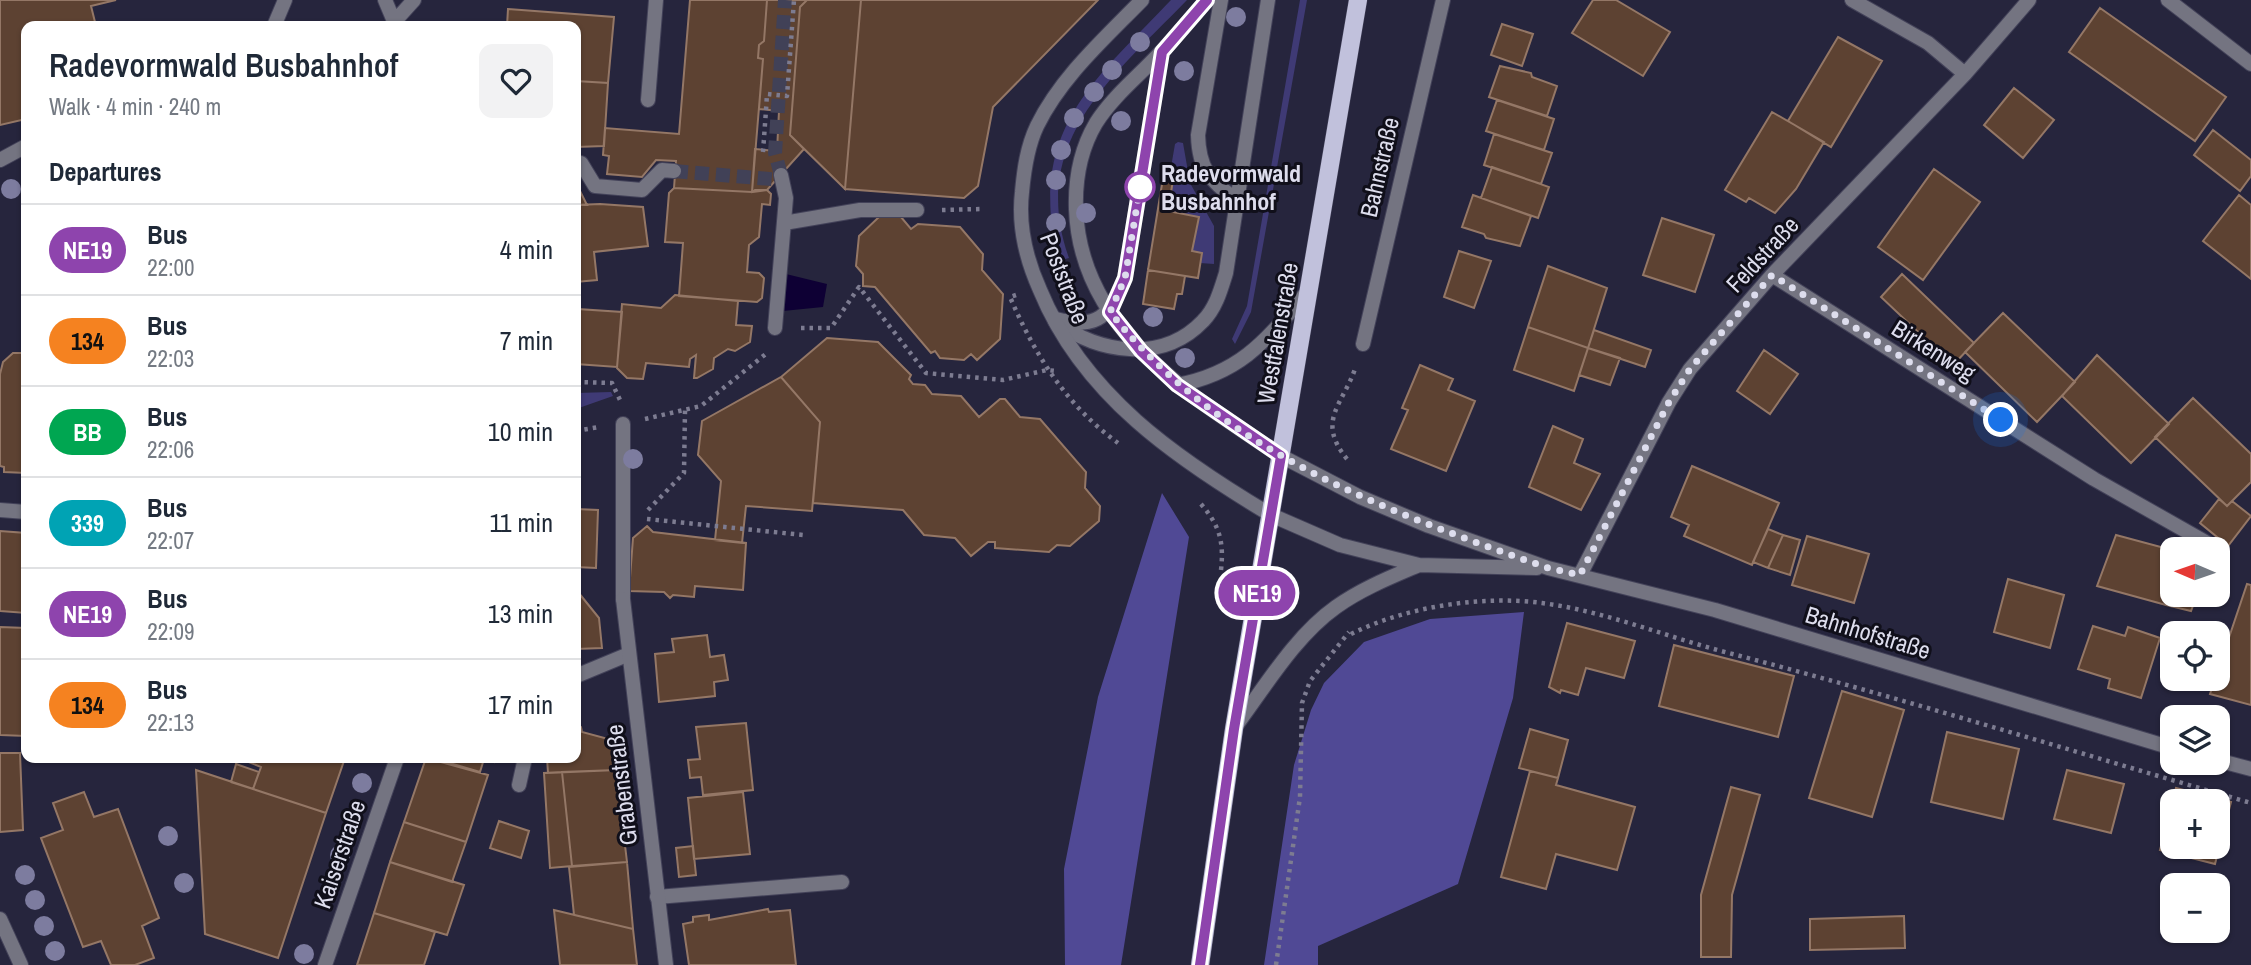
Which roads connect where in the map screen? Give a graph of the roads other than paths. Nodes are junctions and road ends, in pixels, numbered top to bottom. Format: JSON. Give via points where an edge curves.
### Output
{"nodes":[{"id":1,"x":285,"y":0,"type":"edge"},
{"id":2,"x":385,"y":0,"type":"edge"},
{"id":3,"x":414,"y":0,"type":"edge"},
{"id":4,"x":656,"y":0,"type":"edge"},
{"id":5,"x":1142,"y":0,"type":"edge"},
{"id":6,"x":1207,"y":0,"type":"edge"},
{"id":7,"x":1221,"y":0,"type":"edge"},
{"id":8,"x":1268,"y":0,"type":"edge"},
{"id":9,"x":1358,"y":0,"type":"edge"},
{"id":10,"x":1443,"y":0,"type":"edge"},
{"id":11,"x":1852,"y":0,"type":"edge"},
{"id":12,"x":2029,"y":0,"type":"edge"},
{"id":13,"x":2168,"y":0,"type":"edge"},
{"id":14,"x":276,"y":21,"type":"edge"},
{"id":15,"x":395,"y":21,"type":"edge"},
{"id":16,"x":398,"y":21,"type":"edge"},
{"id":17,"x":1162,"y":52,"type":"junction"},
{"id":18,"x":2251,"y":64,"type":"edge"},
{"id":19,"x":1965,"y":74,"type":"junction"},
{"id":20,"x":648,"y":100,"type":"dead end"},
{"id":21,"x":21,"y":149,"type":"edge"},
{"id":22,"x":0,"y":160,"type":"edge"},
{"id":23,"x":582,"y":163,"type":"dead end"},
{"id":24,"x":674,"y":171,"type":"tunnel mouth"},
{"id":25,"x":781,"y":176,"type":"tunnel mouth"},
{"id":26,"x":1237,"y":201,"type":"junction"},
{"id":27,"x":917,"y":210,"type":"dead end"},
{"id":28,"x":784,"y":223,"type":"junction"},
{"id":29,"x":1772,"y":275,"type":"junction"},
{"id":30,"x":1309,"y":290,"type":"junction"},
{"id":31,"x":1110,"y":312,"type":"junction"},
{"id":32,"x":1051,"y":318,"type":"junction"},
{"id":33,"x":775,"y":328,"type":"road end"},
{"id":34,"x":1363,"y":344,"type":"road end"},
{"id":35,"x":1141,"y":351,"type":"junction"},
{"id":36,"x":1177,"y":385,"type":"junction"},
{"id":37,"x":623,"y":424,"type":"road end"},
{"id":38,"x":1281,"y":456,"type":"junction"},
{"id":39,"x":0,"y":510,"type":"edge"},
{"id":40,"x":21,"y":512,"type":"edge"},
{"id":41,"x":1270,"y":515,"type":"junction"},
{"id":42,"x":2197,"y":537,"type":"edge"},
{"id":43,"x":1419,"y":565,"type":"junction"},
{"id":44,"x":1548,"y":568,"type":"junction"},
{"id":45,"x":1580,"y":575,"type":"junction"},
{"id":46,"x":629,"y":654,"type":"junction"},
{"id":47,"x":581,"y":674,"type":"edge"},
{"id":48,"x":1234,"y":729,"type":"junction"},
{"id":49,"x":2160,"y":744,"type":"edge"},
{"id":50,"x":395,"y":763,"type":"edge"},
{"id":51,"x":524,"y":763,"type":"edge"},
{"id":52,"x":2230,"y":764,"type":"edge"},
{"id":53,"x":2251,"y":769,"type":"edge"},
{"id":54,"x":519,"y":785,"type":"dead end"},
{"id":55,"x":842,"y":882,"type":"dead end"},
{"id":56,"x":657,"y":897,"type":"junction"},
{"id":57,"x":0,"y":919,"type":"edge"},
{"id":58,"x":21,"y":965,"type":"edge"},
{"id":59,"x":325,"y":965,"type":"edge"},
{"id":60,"x":666,"y":965,"type":"edge"},
{"id":61,"x":1200,"y":965,"type":"edge"}],
"edges":[{"from":1,"to":14,"type":"street"},
{"from":2,"to":15,"type":"street"},
{"from":3,"to":16,"type":"street"},
{"from":4,"to":20,"type":"street"},
{"from":5,"to":32,"type":"street","name":"Poststraße","via":[[1055,95],[1028,148],[1020,208],[1023,238]]},
{"from":6,"to":17,"type":"street","name":"Poststraße"},
{"from":7,"to":26,"type":"street","via":[[1198,135],[1199,158],[1205,172]]},
{"from":8,"to":26,"type":"street"},
{"from":9,"to":30,"type":"main road","name":"Westfalenstraße"},
{"from":10,"to":34,"type":"street","name":"Bahnstraße"},
{"from":11,"to":19,"type":"street","via":[[1928,43]]},
{"from":12,"to":19,"type":"street","name":"Feldstraße"},
{"from":13,"to":18,"type":"street"},
{"from":17,"to":31,"type":"street","via":[[1125,278]]},
{"from":17,"to":31,"type":"street","name":"Poststraße","via":[[1097,120],[1078,168],[1078,242],[1084,266]]},
{"from":19,"to":29,"type":"street","name":"Feldstraße"},
{"from":21,"to":22,"type":"street"},
{"from":23,"to":24,"type":"street","via":[[595,186],[642,190],[662,170]]},
{"from":25,"to":28,"type":"street","via":[[786,198]]},
{"from":26,"to":35,"type":"street","via":[[1217,300],[1204,320],[1185,336]]},
{"from":27,"to":28,"type":"street","via":[[860,210]]},
{"from":28,"to":33,"type":"street"},
{"from":29,"to":42,"type":"street","name":"Birkenweg","via":[[2094,479]]},
{"from":29,"to":45,"type":"street","name":"Feldstraße","via":[[1683,380]]},
{"from":30,"to":36,"type":"street","via":[[1247,357],[1215,375]]},
{"from":30,"to":38,"type":"main road","name":"Westfalenstraße"},
{"from":31,"to":32,"type":"street","via":[[1086,323]]},
{"from":31,"to":35,"type":"street","name":"Poststraße"},
{"from":32,"to":35,"type":"street","via":[[1074,335],[1101,346]]},
{"from":32,"to":41,"type":"street","name":"Poststraße","via":[[1082,366],[1121,409],[1189,463]]},
{"from":35,"to":36,"type":"street","name":"Poststraße"},
{"from":36,"to":38,"type":"street","name":"Poststraße"},
{"from":37,"to":46,"type":"street","name":"Grabenstraße","via":[[623,599]]},
{"from":38,"to":41,"type":"main road","name":"Westfalenstraße"},
{"from":38,"to":44,"type":"street","name":"Bahnhofstraße","via":[[1360,497]]},
{"from":39,"to":40,"type":"street"},
{"from":41,"to":43,"type":"street","name":"Bahnhofstraße","via":[[1340,545]]},
{"from":41,"to":48,"type":"main road","name":"Westfalenstraße"},
{"from":43,"to":44,"type":"street","name":"Bahnhofstraße"},
{"from":43,"to":48,"type":"street","via":[[1336,607],[1308,633]]},
{"from":44,"to":45,"type":"street","name":"Bahnhofstraße"},
{"from":45,"to":49,"type":"street","name":"Bahnhofstraße","via":[[1715,610]]},
{"from":46,"to":47,"type":"street"},
{"from":46,"to":56,"type":"street","name":"Grabenstraße"},
{"from":48,"to":61,"type":"main road","name":"Westfalenstraße"},
{"from":50,"to":59,"type":"street","name":"Kaiserstraße"},
{"from":51,"to":54,"type":"street"},
{"from":52,"to":53,"type":"street"},
{"from":55,"to":56,"type":"street"},
{"from":56,"to":60,"type":"street","name":"Grabenstraße"},
{"from":57,"to":58,"type":"street"}]}
